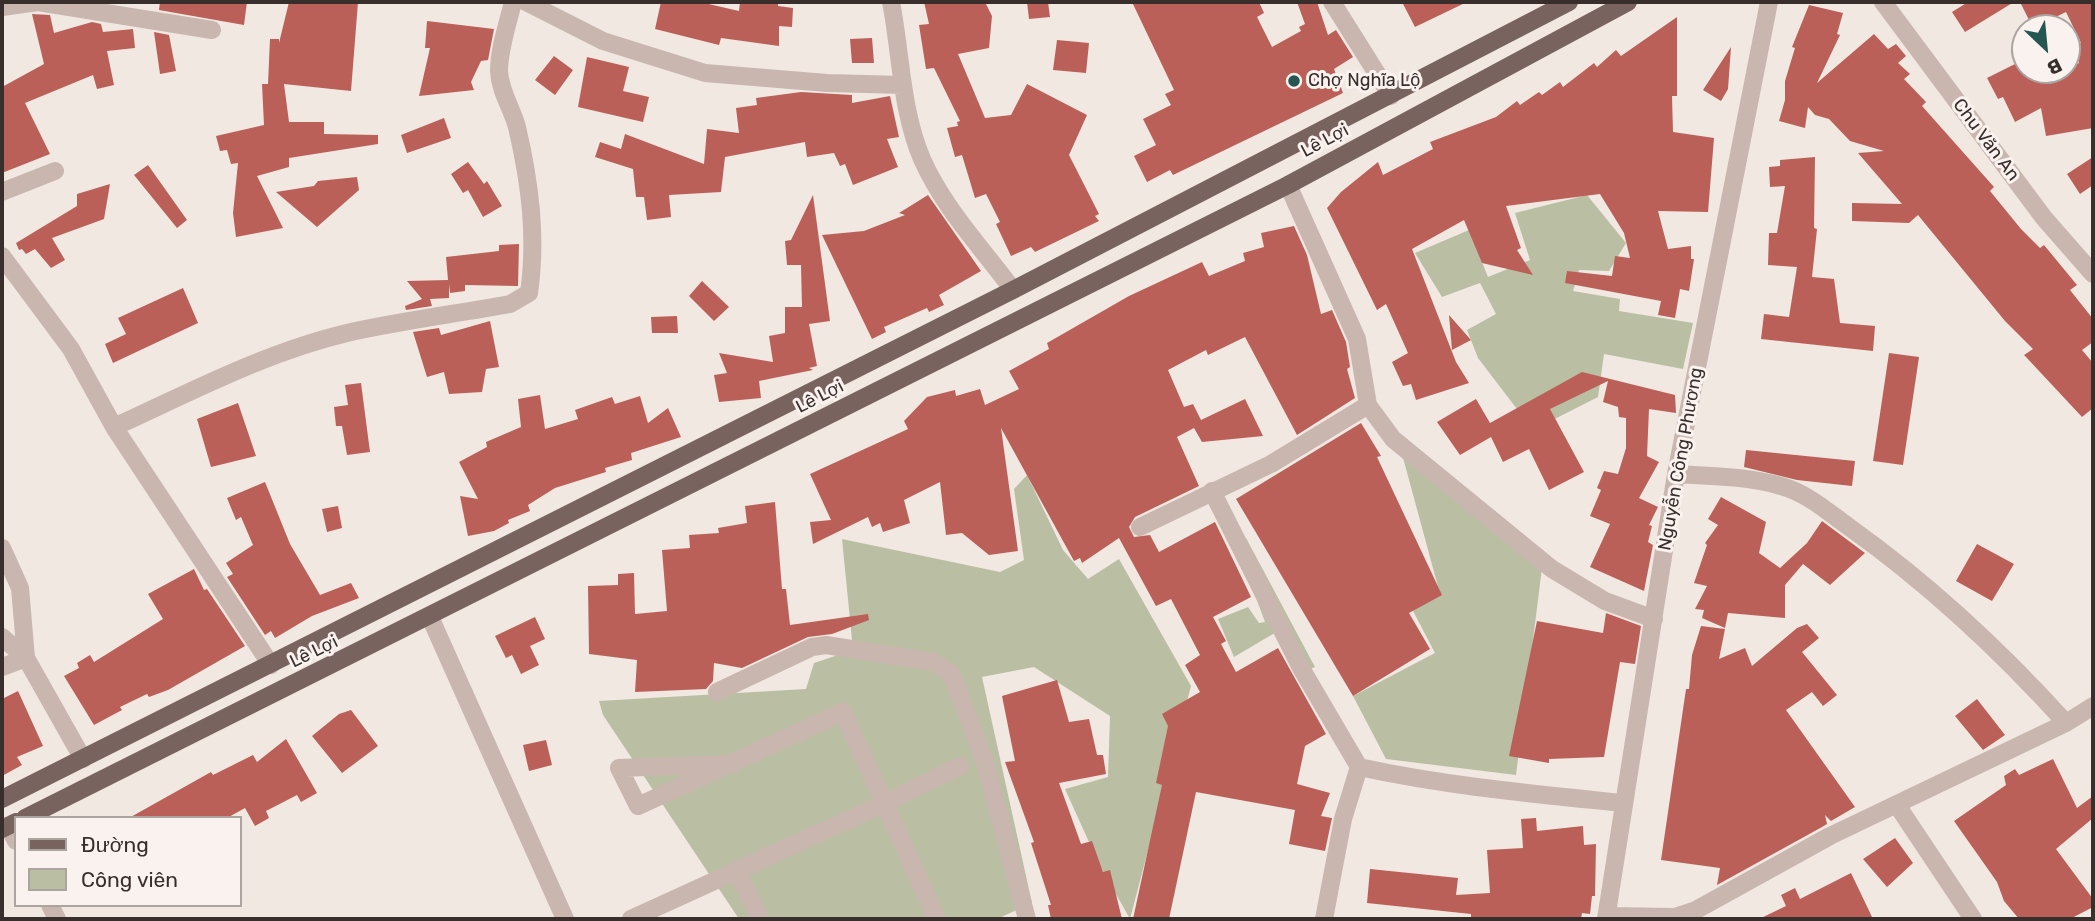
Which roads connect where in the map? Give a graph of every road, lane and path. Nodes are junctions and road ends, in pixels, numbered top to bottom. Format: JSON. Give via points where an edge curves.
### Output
{"nodes":[{"id":1,"x":513,"y":2,"type":"edge"},
{"id":2,"x":526,"y":2,"type":"edge"},
{"id":3,"x":891,"y":2,"type":"edge"},
{"id":4,"x":1332,"y":2,"type":"edge"},
{"id":5,"x":1569,"y":2,"type":"edge"},
{"id":6,"x":1628,"y":2,"type":"edge"},
{"id":7,"x":1769,"y":2,"type":"edge"},
{"id":8,"x":1883,"y":2,"type":"edge"},
{"id":9,"x":2,"y":7,"type":"edge"},
{"id":10,"x":113,"y":7,"type":"edge"},
{"id":11,"x":212,"y":30,"type":"dead end"},
{"id":12,"x":903,"y":85,"type":"junction"},
{"id":13,"x":1391,"y":96,"type":"junction"},
{"id":14,"x":1274,"y":157,"type":"junction"},
{"id":15,"x":55,"y":171,"type":"dead end"},
{"id":16,"x":1288,"y":185,"type":"junction"},
{"id":17,"x":2,"y":192,"type":"edge"},
{"id":18,"x":2,"y":256,"type":"edge"},
{"id":19,"x":2093,"y":274,"type":"edge"},
{"id":20,"x":1013,"y":290,"type":"junction"},
{"id":21,"x":1027,"y":316,"type":"junction"},
{"id":22,"x":1368,"y":405,"type":"junction"},
{"id":23,"x":114,"y":427,"type":"junction"},
{"id":24,"x":1676,"y":474,"type":"junction"},
{"id":25,"x":1212,"y":491,"type":"junction"},
{"id":26,"x":1140,"y":527,"type":"dead end"},
{"id":27,"x":2,"y":548,"type":"edge"},
{"id":28,"x":418,"y":591,"type":"junction"},
{"id":29,"x":430,"y":617,"type":"junction"},
{"id":30,"x":1654,"y":619,"type":"junction"},
{"id":31,"x":2,"y":638,"type":"edge"},
{"id":32,"x":26,"y":658,"type":"junction"},
{"id":33,"x":271,"y":665,"type":"junction"},
{"id":34,"x":2,"y":667,"type":"edge"},
{"id":35,"x":717,"y":692,"type":"dead end"},
{"id":36,"x":2093,"y":706,"type":"edge"},
{"id":37,"x":2066,"y":723,"type":"junction"},
{"id":38,"x":83,"y":759,"type":"junction"},
{"id":39,"x":734,"y":764,"type":"junction"},
{"id":40,"x":960,"y":766,"type":"dead end"},
{"id":41,"x":1359,"y":766,"type":"junction"},
{"id":42,"x":96,"y":783,"type":"junction"},
{"id":43,"x":2,"y":799,"type":"edge"},
{"id":44,"x":1623,"y":803,"type":"junction"},
{"id":45,"x":883,"y":804,"type":"junction"},
{"id":46,"x":1897,"y":805,"type":"junction"},
{"id":47,"x":29,"y":816,"type":"edge"},
{"id":48,"x":737,"y":870,"type":"junction"},
{"id":49,"x":1607,"y":917,"type":"edge"},
{"id":50,"x":565,"y":919,"type":"edge"},
{"id":51,"x":631,"y":919,"type":"edge"},
{"id":52,"x":760,"y":919,"type":"edge"},
{"id":53,"x":937,"y":919,"type":"edge"},
{"id":54,"x":1027,"y":919,"type":"edge"},
{"id":55,"x":1324,"y":919,"type":"edge"},
{"id":56,"x":1973,"y":919,"type":"edge"}],
"edges":[{"from":1,"to":23,"type":"street","via":[[499,69],[531,198],[534,260],[529,293],[510,304],[347,333],[309,345]]},
{"from":2,"to":12,"type":"street","via":[[603,41],[705,73]]},
{"from":3,"to":12,"type":"street"},
{"from":4,"to":13,"type":"street"},
{"from":5,"to":13,"type":"main road","name":"Lê Lợi"},
{"from":6,"to":16,"type":"main road","name":"Lê Lợi"},
{"from":7,"to":24,"type":"street","name":"Nguyễn Công Phương"},
{"from":8,"to":19,"type":"street","name":"Chu Văn An","via":[[2044,218]]},
{"from":9,"to":10,"type":"street","via":[[38,2]]},
{"from":10,"to":11,"type":"street"},
{"from":12,"to":20,"type":"street","via":[[920,156],[934,184]]},
{"from":13,"to":14,"type":"main road","name":"Lê Lợi"},
{"from":14,"to":16,"type":"main road"},
{"from":14,"to":20,"type":"main road","name":"Lê Lợi"},
{"from":15,"to":17,"type":"street"},
{"from":16,"to":21,"type":"main road","name":"Lê Lợi"},
{"from":16,"to":22,"type":"street","via":[[1357,339]]},
{"from":18,"to":23,"type":"street","via":[[71,349]]},
{"from":20,"to":21,"type":"main road"},
{"from":20,"to":28,"type":"main road","name":"Lê Lợi"},
{"from":21,"to":29,"type":"main road","name":"Lê Lợi"},
{"from":22,"to":25,"type":"street","via":[[1271,464]]},
{"from":22,"to":30,"type":"street","via":[[1393,439],[1552,569],[1605,601]]},
{"from":23,"to":33,"type":"street"},
{"from":24,"to":30,"type":"street","name":"Nguyễn Công Phương"},
{"from":24,"to":37,"type":"street","via":[[1735,477],[1783,486],[1813,501],[1879,548],[2003,653]]},
{"from":25,"to":26,"type":"street"},
{"from":25,"to":41,"type":"street","via":[[1301,668]]},
{"from":27,"to":32,"type":"street","via":[[20,588]]},
{"from":28,"to":29,"type":"main road"},
{"from":28,"to":33,"type":"main road","name":"Lê Lợi"},
{"from":29,"to":42,"type":"main road","name":"Lê Lợi"},
{"from":29,"to":50,"type":"street"},
{"from":30,"to":44,"type":"street","name":"Nguyễn Công Phương"},
{"from":31,"to":32,"type":"street"},
{"from":32,"to":34,"type":"street"},
{"from":32,"to":38,"type":"street"},
{"from":33,"to":38,"type":"main road","name":"Lê Lợi"},
{"from":35,"to":54,"type":"street","via":[[825,645],[934,662],[952,674],[985,762]]},
{"from":36,"to":37,"type":"street"},
{"from":37,"to":46,"type":"street"},
{"from":38,"to":42,"type":"main road"},
{"from":38,"to":43,"type":"main road","name":"Lê Lợi"},
{"from":39,"to":39,"type":"street","via":[[632,768],[619,768],[638,806]]},
{"from":39,"to":45,"type":"street","via":[[843,712]]},
{"from":40,"to":45,"type":"street"},
{"from":41,"to":44,"type":"street","via":[[1401,776]]},
{"from":41,"to":55,"type":"street","via":[[1343,819]]},
{"from":42,"to":47,"type":"main road","name":"Lê Lợi"},
{"from":44,"to":49,"type":"street","name":"Nguyễn Công Phương"},
{"from":45,"to":48,"type":"street"},
{"from":45,"to":53,"type":"street"},
{"from":46,"to":49,"type":"street","via":[[1830,835],[1696,910],[1675,916]]},
{"from":46,"to":56,"type":"street"},
{"from":48,"to":51,"type":"street"},
{"from":48,"to":52,"type":"street"}]}
